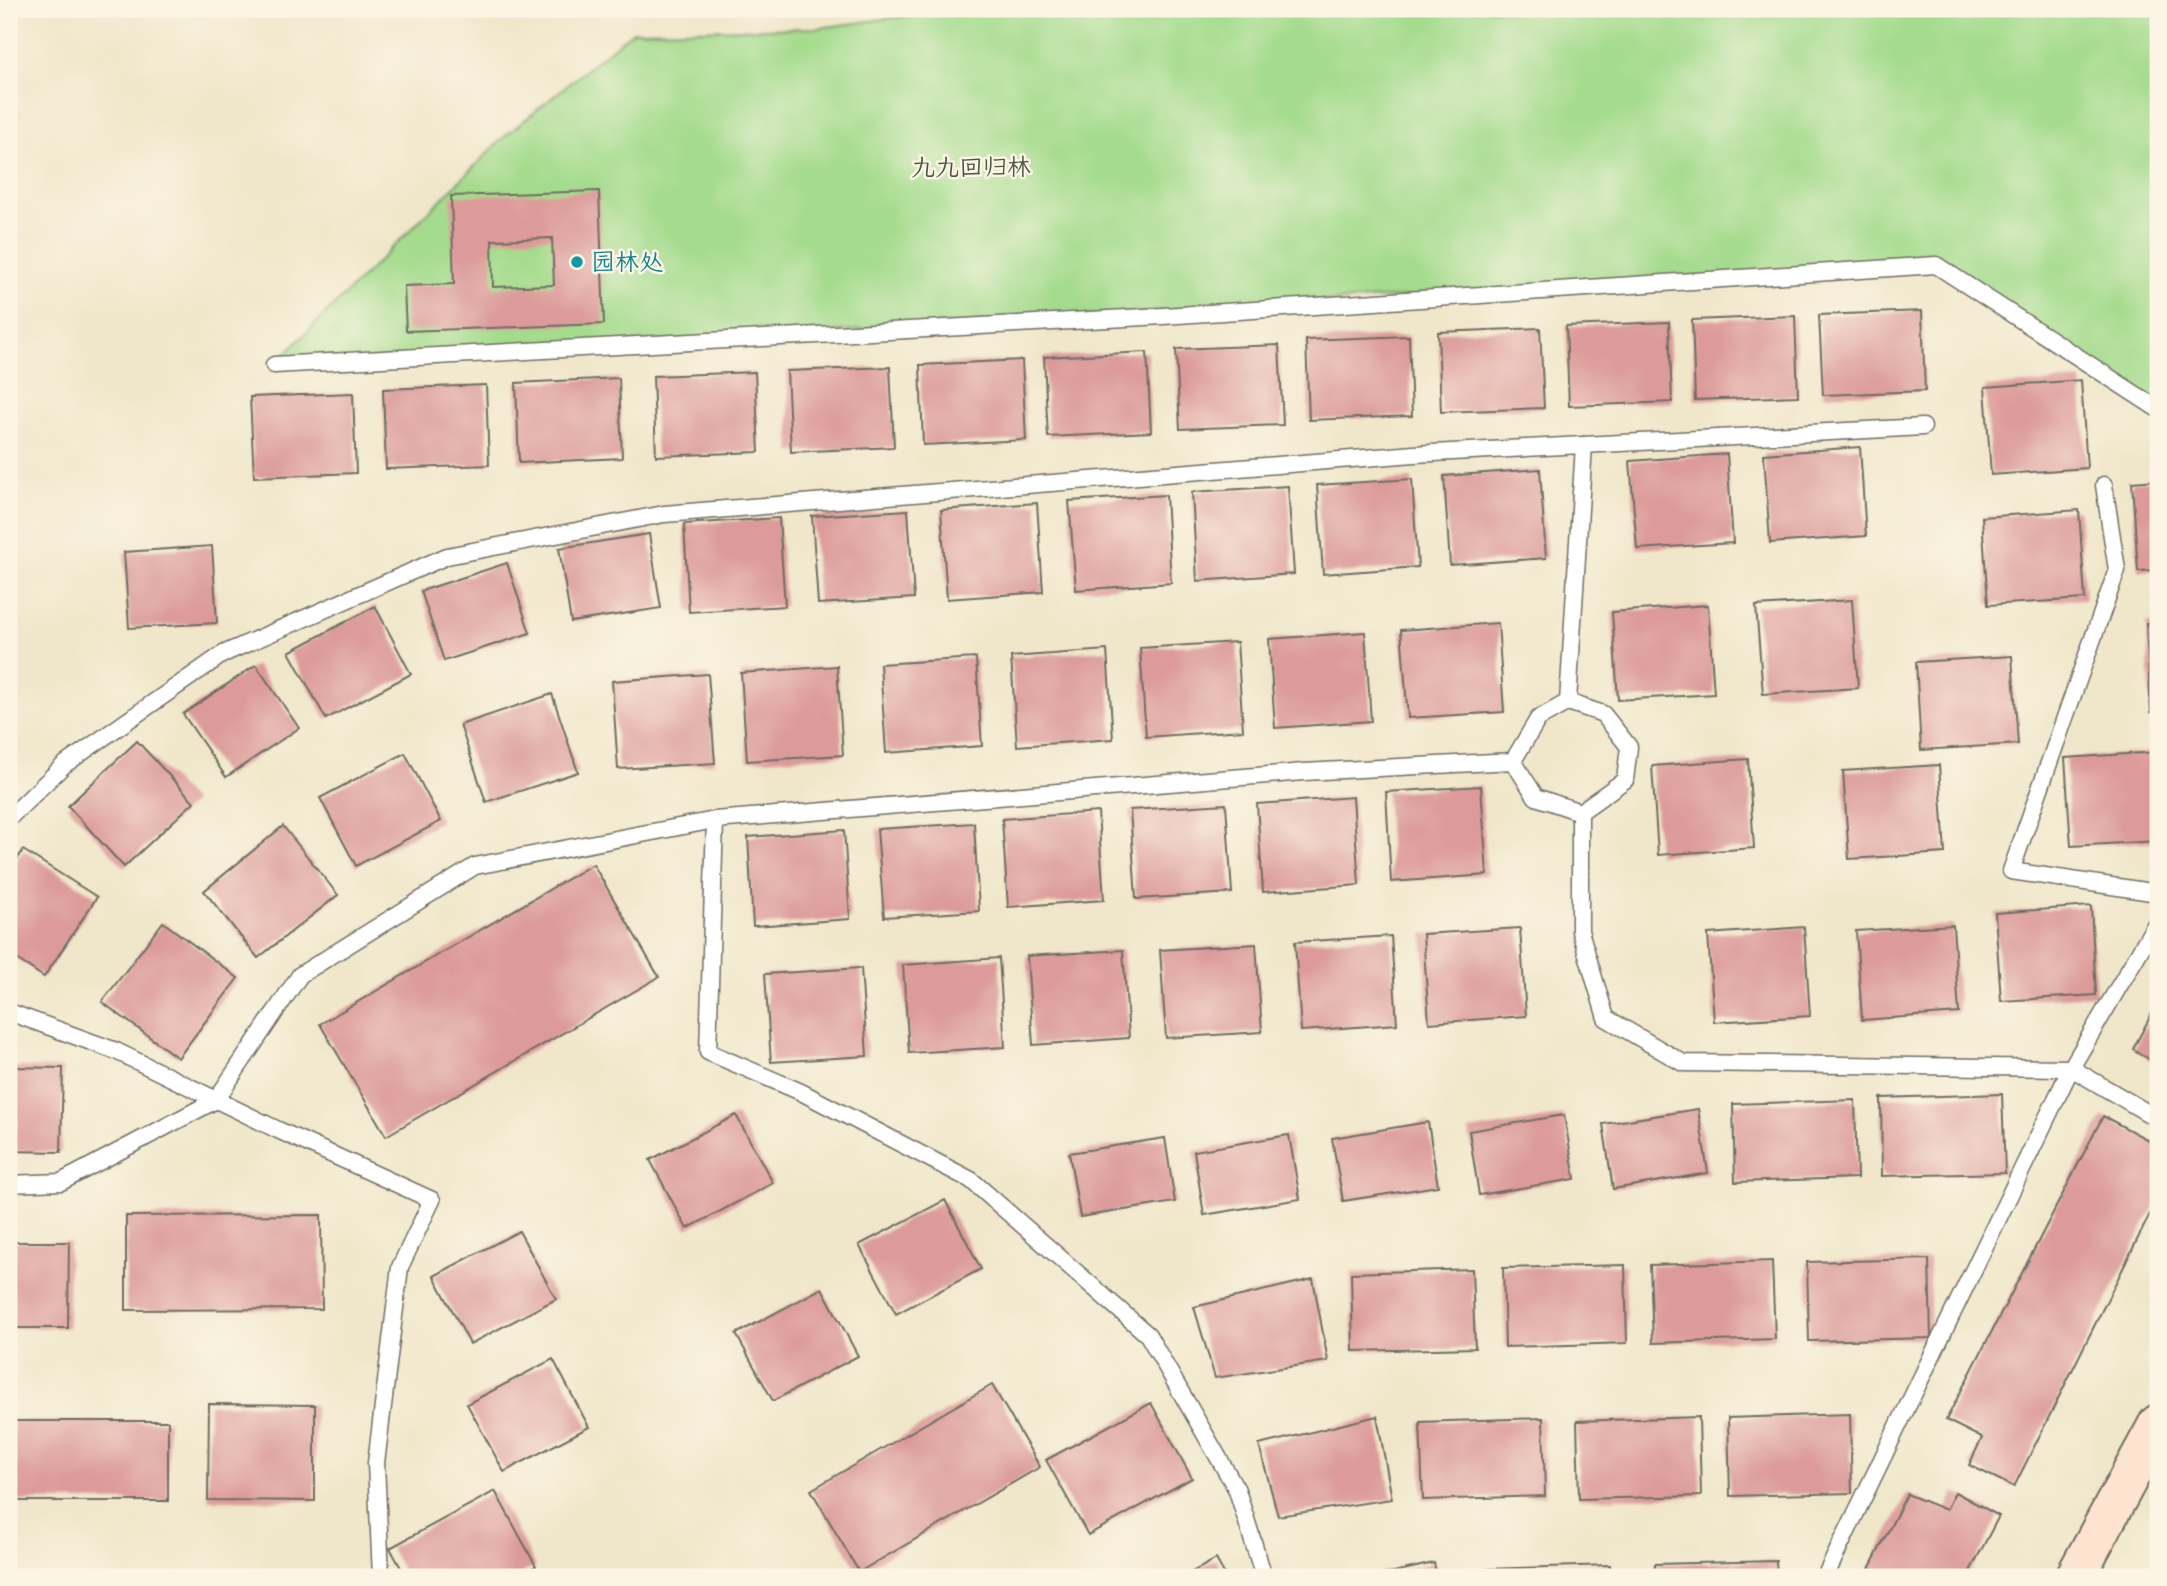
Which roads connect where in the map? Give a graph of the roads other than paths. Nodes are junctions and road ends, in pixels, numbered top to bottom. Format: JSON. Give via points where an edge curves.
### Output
{"nodes":[{"id":1,"x":274,"y":365,"type":"dead end"},
{"id":2,"x":2158,"y":409,"type":"edge"},
{"id":3,"x":1923,"y":427,"type":"dead end"},
{"id":4,"x":1584,"y":445,"type":"junction"},
{"id":5,"x":2104,"y":485,"type":"dead end"},
{"id":6,"x":1568,"y":702,"type":"junction"},
{"id":7,"x":1513,"y":761,"type":"junction"},
{"id":8,"x":1580,"y":812,"type":"junction"},
{"id":9,"x":9,"y":818,"type":"edge"},
{"id":10,"x":715,"y":820,"type":"junction"},
{"id":11,"x":2158,"y":893,"type":"edge"},
{"id":12,"x":2158,"y":920,"type":"edge"},
{"id":13,"x":9,"y":1012,"type":"edge"},
{"id":14,"x":2071,"y":1068,"type":"junction"},
{"id":15,"x":216,"y":1100,"type":"junction"},
{"id":16,"x":2158,"y":1119,"type":"edge"},
{"id":17,"x":9,"y":1184,"type":"edge"},
{"id":18,"x":2158,"y":1424,"type":"edge"},
{"id":19,"x":381,"y":1577,"type":"edge"},
{"id":20,"x":1264,"y":1577,"type":"edge"},
{"id":21,"x":1825,"y":1577,"type":"edge"},
{"id":22,"x":2075,"y":1577,"type":"edge"}],
"edges":[{"from":1,"to":2,"type":"lane","via":[[1149,316],[1936,265]]},
{"from":3,"to":4,"type":"lane"},
{"from":4,"to":6,"type":"lane"},
{"from":4,"to":9,"type":"lane","via":[[1414,454],[664,514],[447,556],[223,654],[64,765]]},
{"from":5,"to":11,"type":"lane","via":[[2117,570],[2011,871]]},
{"from":6,"to":7,"type":"lane","via":[[1538,719]]},
{"from":6,"to":8,"type":"lane","via":[[1603,714],[1629,747],[1625,780]]},
{"from":7,"to":8,"type":"lane","via":[[1536,797]]},
{"from":7,"to":10,"type":"lane","via":[[1304,772]]},
{"from":8,"to":14,"type":"lane","via":[[1580,930],[1606,1018],[1683,1063]]},
{"from":10,"to":15,"type":"lane","via":[[475,866],[300,975]]},
{"from":10,"to":20,"type":"lane","via":[[708,1052],[801,1092],[971,1180],[1148,1335],[1237,1490]]},
{"from":12,"to":14,"type":"lane"},
{"from":13,"to":15,"type":"lane","via":[[116,1051]]},
{"from":14,"to":16,"type":"lane"},
{"from":14,"to":21,"type":"lane"},
{"from":15,"to":17,"type":"lane","via":[[61,1182]]},
{"from":15,"to":19,"type":"lane","via":[[432,1200],[400,1267],[376,1463]]},
{"from":18,"to":22,"type":"main road"}]}
